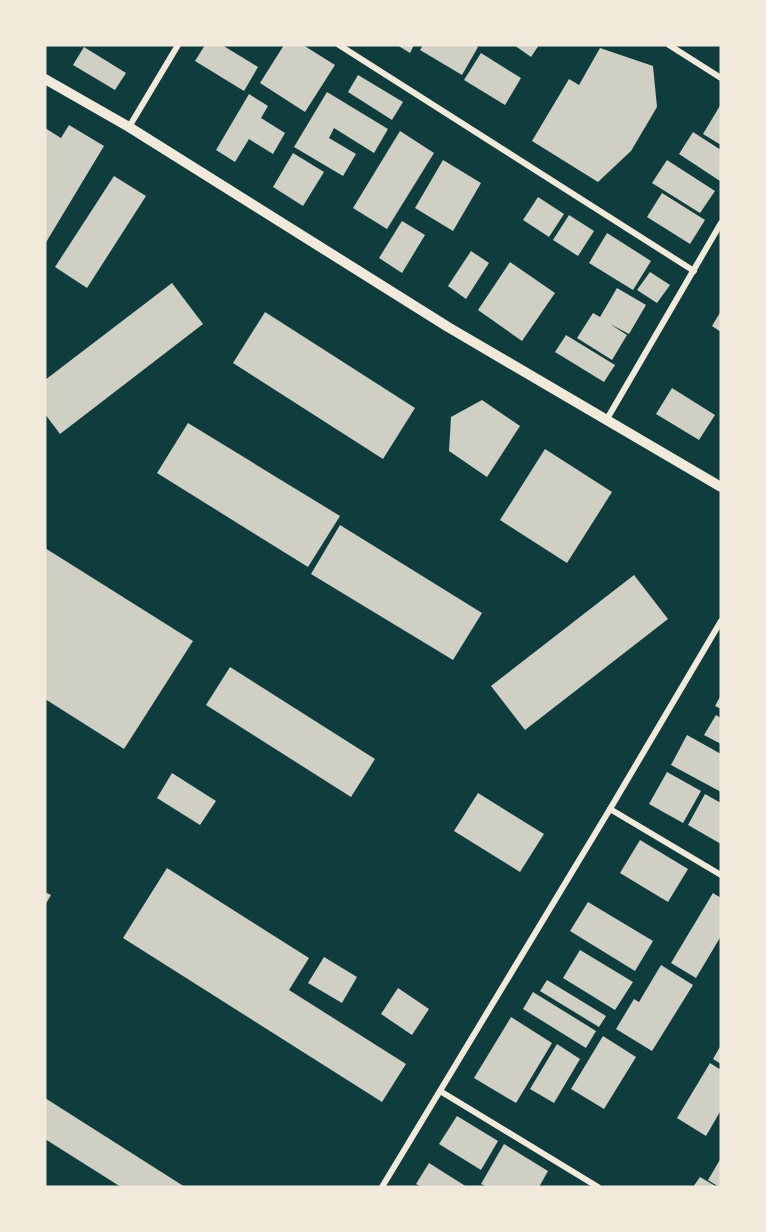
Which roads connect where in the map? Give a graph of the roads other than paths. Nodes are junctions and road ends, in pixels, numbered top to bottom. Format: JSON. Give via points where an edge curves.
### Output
{"nodes":[{"id":1,"x":178,"y":45,"type":"edge"},
{"id":2,"x":339,"y":45,"type":"edge"},
{"id":3,"x":669,"y":45,"type":"edge"},
{"id":4,"x":721,"y":78,"type":"edge"},
{"id":5,"x":45,"y":79,"type":"edge"},
{"id":6,"x":129,"y":127,"type":"junction"},
{"id":7,"x":721,"y":223,"type":"edge"},
{"id":8,"x":694,"y":271,"type":"junction"},
{"id":9,"x":607,"y":419,"type":"junction"},
{"id":10,"x":721,"y":487,"type":"edge"},
{"id":11,"x":721,"y":621,"type":"edge"},
{"id":12,"x":610,"y":809,"type":"junction"},
{"id":13,"x":721,"y":875,"type":"edge"},
{"id":14,"x":440,"y":1091,"type":"junction"},
{"id":15,"x":382,"y":1187,"type":"edge"},
{"id":16,"x":598,"y":1187,"type":"edge"}],
"edges":[{"from":1,"to":6,"type":"street"},
{"from":2,"to":8,"type":"street"},
{"from":3,"to":4,"type":"street"},
{"from":5,"to":6,"type":"street"},
{"from":6,"to":9,"type":"street","via":[[448,327]]},
{"from":7,"to":8,"type":"street"},
{"from":8,"to":9,"type":"street"},
{"from":9,"to":10,"type":"street"},
{"from":11,"to":12,"type":"street"},
{"from":12,"to":13,"type":"street"},
{"from":12,"to":14,"type":"street"},
{"from":14,"to":15,"type":"street"},
{"from":14,"to":16,"type":"street"}]}
